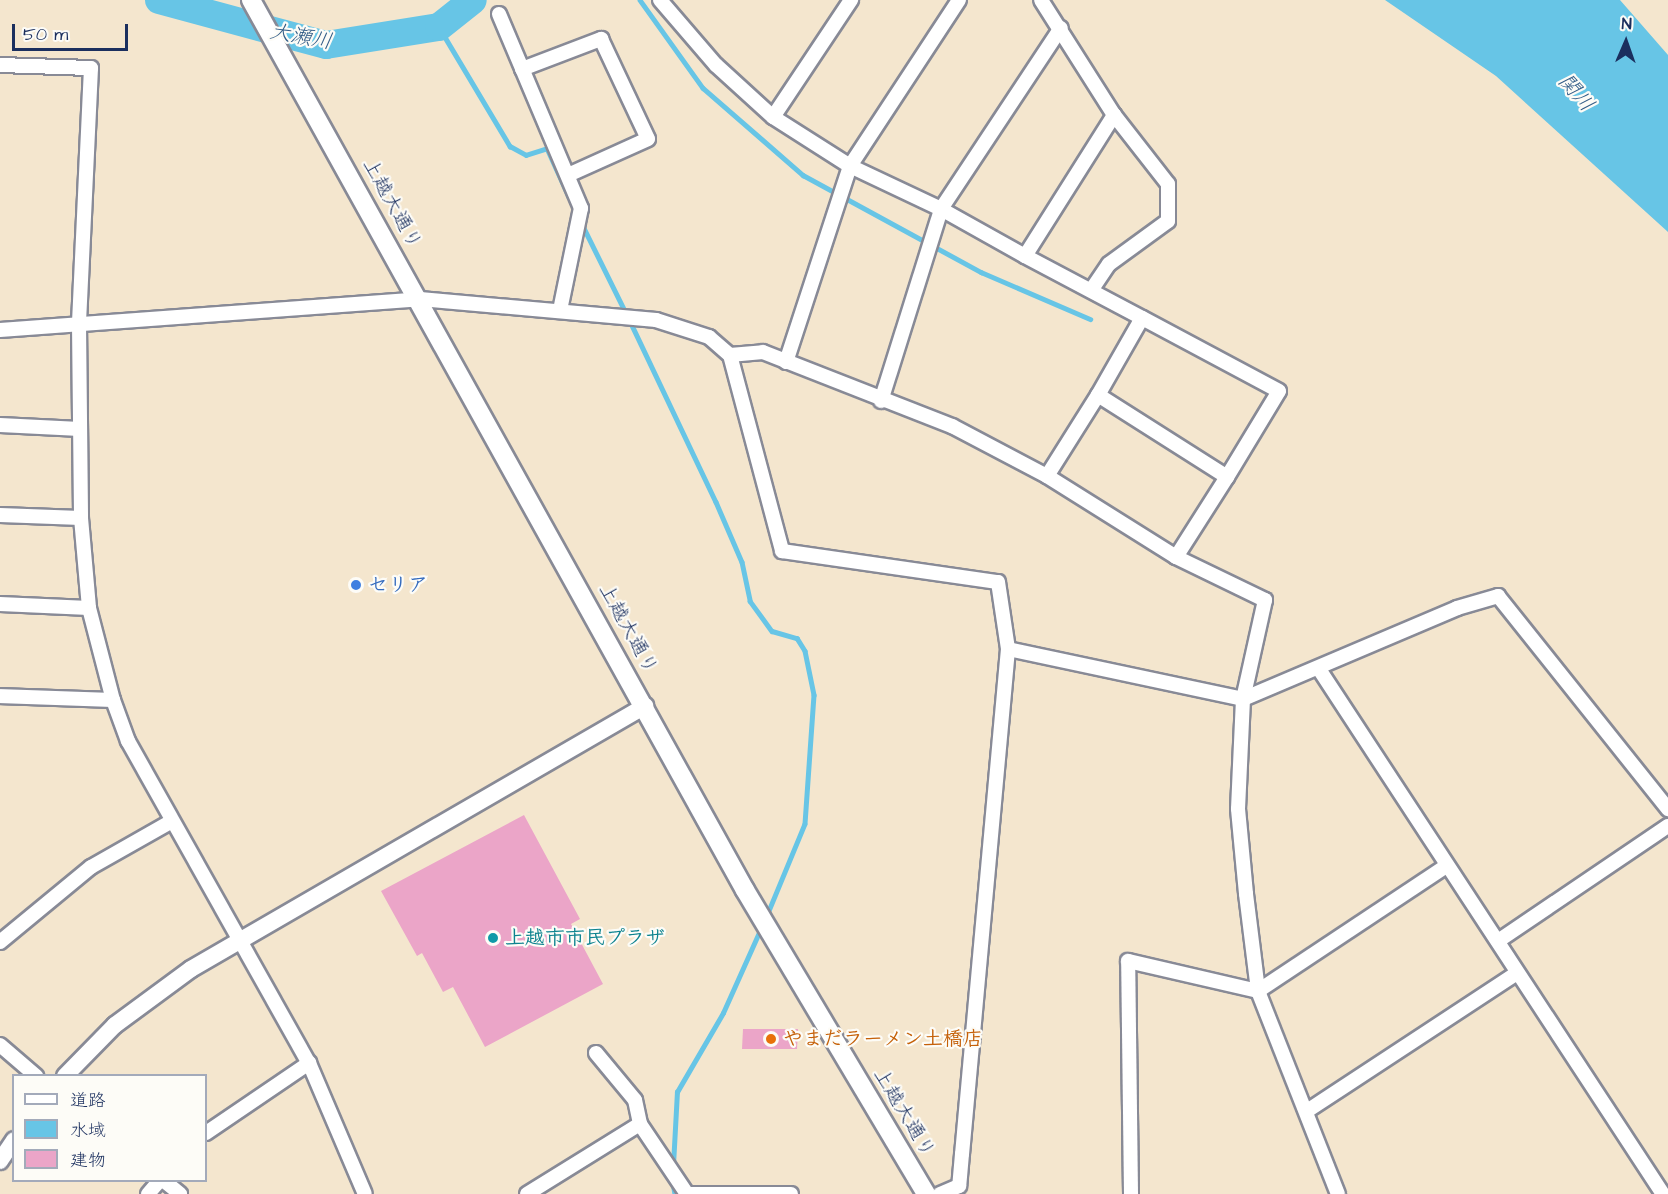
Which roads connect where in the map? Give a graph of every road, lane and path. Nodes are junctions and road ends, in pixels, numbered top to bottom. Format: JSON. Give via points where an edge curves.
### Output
{"nodes":[{"id":1,"x":251,"y":0,"type":"edge"},
{"id":2,"x":660,"y":0,"type":"edge"},
{"id":3,"x":851,"y":0,"type":"edge"},
{"id":4,"x":959,"y":0,"type":"edge"},
{"id":5,"x":1041,"y":0,"type":"edge"},
{"id":6,"x":499,"y":14,"type":"dead end"},
{"id":7,"x":1061,"y":28,"type":"junction"},
{"id":8,"x":0,"y":65,"type":"edge"},
{"id":9,"x":522,"y":69,"type":"junction"},
{"id":10,"x":1114,"y":115,"type":"junction"},
{"id":11,"x":773,"y":117,"type":"junction"},
{"id":12,"x":850,"y":166,"type":"junction"},
{"id":13,"x":568,"y":175,"type":"junction"},
{"id":14,"x":941,"y":209,"type":"junction"},
{"id":15,"x":1025,"y":255,"type":"junction"},
{"id":16,"x":1092,"y":289,"type":"junction"},
{"id":17,"x":420,"y":299,"type":"junction"},
{"id":18,"x":560,"y":310,"type":"junction"},
{"id":19,"x":1142,"y":318,"type":"junction"},
{"id":20,"x":79,"y":324,"type":"junction"},
{"id":21,"x":0,"y":330,"type":"edge"},
{"id":22,"x":730,"y":355,"type":"junction"},
{"id":23,"x":786,"y":362,"type":"junction"},
{"id":24,"x":1098,"y":395,"type":"junction"},
{"id":25,"x":881,"y":401,"type":"junction"},
{"id":26,"x":0,"y":425,"type":"edge"},
{"id":27,"x":80,"y":429,"type":"junction"},
{"id":28,"x":1047,"y":476,"type":"junction"},
{"id":29,"x":1227,"y":477,"type":"junction"},
{"id":30,"x":0,"y":515,"type":"edge"},
{"id":31,"x":81,"y":518,"type":"junction"},
{"id":32,"x":1176,"y":556,"type":"junction"},
{"id":33,"x":0,"y":604,"type":"edge"},
{"id":34,"x":89,"y":608,"type":"junction"},
{"id":35,"x":1008,"y":649,"type":"junction"},
{"id":36,"x":1320,"y":669,"type":"junction"},
{"id":37,"x":0,"y":696,"type":"edge"},
{"id":38,"x":1244,"y":699,"type":"junction"},
{"id":39,"x":113,"y":700,"type":"junction"},
{"id":40,"x":645,"y":706,"type":"junction"},
{"id":41,"x":1668,"y":809,"type":"edge"},
{"id":42,"x":172,"y":821,"type":"junction"},
{"id":43,"x":1668,"y":826,"type":"edge"},
{"id":44,"x":1446,"y":866,"type":"junction"},
{"id":45,"x":3,"y":934,"type":"edge"},
{"id":46,"x":243,"y":941,"type":"junction"},
{"id":47,"x":1498,"y":941,"type":"junction"},
{"id":48,"x":1517,"y":973,"type":"junction"},
{"id":49,"x":1258,"y":991,"type":"junction"},
{"id":50,"x":0,"y":1045,"type":"edge"},
{"id":51,"x":596,"y":1053,"type":"dead end"},
{"id":52,"x":309,"y":1063,"type":"junction"},
{"id":53,"x":34,"y":1074,"type":"edge"},
{"id":54,"x":67,"y":1074,"type":"edge"},
{"id":55,"x":1307,"y":1111,"type":"junction"},
{"id":56,"x":640,"y":1124,"type":"junction"},
{"id":57,"x":207,"y":1132,"type":"edge"},
{"id":58,"x":12,"y":1143,"type":"edge"},
{"id":59,"x":0,"y":1161,"type":"edge"},
{"id":60,"x":159,"y":1182,"type":"edge"},
{"id":61,"x":164,"y":1182,"type":"edge"},
{"id":62,"x":148,"y":1194,"type":"edge"},
{"id":63,"x":180,"y":1194,"type":"edge"},
{"id":64,"x":365,"y":1194,"type":"edge"},
{"id":65,"x":527,"y":1194,"type":"edge"},
{"id":66,"x":687,"y":1194,"type":"edge"},
{"id":67,"x":791,"y":1194,"type":"edge"},
{"id":68,"x":926,"y":1194,"type":"edge"},
{"id":69,"x":940,"y":1194,"type":"edge"},
{"id":70,"x":1131,"y":1194,"type":"edge"},
{"id":71,"x":1338,"y":1194,"type":"edge"},
{"id":72,"x":1664,"y":1194,"type":"edge"}],
"edges":[{"from":1,"to":17,"type":"main road","name":"上越大通り"},
{"from":2,"to":11,"type":"street","via":[[716,65]]},
{"from":3,"to":11,"type":"street"},
{"from":4,"to":12,"type":"street"},
{"from":5,"to":7,"type":"street"},
{"from":6,"to":9,"type":"street"},
{"from":7,"to":10,"type":"street"},
{"from":7,"to":14,"type":"street"},
{"from":8,"to":20,"type":"street","via":[[91,68]]},
{"from":9,"to":13,"type":"street"},
{"from":9,"to":13,"type":"street","via":[[601,39],[648,139]]},
{"from":10,"to":15,"type":"street"},
{"from":10,"to":16,"type":"street","via":[[1168,184],[1168,221],[1109,264]]},
{"from":11,"to":12,"type":"street"},
{"from":12,"to":14,"type":"street"},
{"from":12,"to":23,"type":"street"},
{"from":13,"to":18,"type":"street","via":[[581,208]]},
{"from":14,"to":15,"type":"street"},
{"from":14,"to":25,"type":"street"},
{"from":15,"to":16,"type":"street"},
{"from":16,"to":19,"type":"street"},
{"from":17,"to":18,"type":"street"},
{"from":17,"to":20,"type":"street"},
{"from":17,"to":40,"type":"main road","name":"上越大通り"},
{"from":18,"to":22,"type":"street","via":[[671,324],[709,337]]},
{"from":19,"to":24,"type":"street"},
{"from":19,"to":29,"type":"street","via":[[1279,391]]},
{"from":20,"to":21,"type":"street"},
{"from":20,"to":27,"type":"street"},
{"from":22,"to":23,"type":"street","via":[[750,349]]},
{"from":22,"to":35,"type":"street","via":[[782,550],[998,582]]},
{"from":23,"to":25,"type":"street"},
{"from":24,"to":28,"type":"street"},
{"from":24,"to":29,"type":"street"},
{"from":25,"to":28,"type":"street","via":[[952,426]]},
{"from":26,"to":27,"type":"street"},
{"from":27,"to":31,"type":"street"},
{"from":28,"to":32,"type":"street"},
{"from":29,"to":32,"type":"street"},
{"from":30,"to":31,"type":"street"},
{"from":31,"to":34,"type":"street"},
{"from":32,"to":38,"type":"street","via":[[1265,600]]},
{"from":33,"to":34,"type":"street"},
{"from":34,"to":39,"type":"street"},
{"from":35,"to":38,"type":"street"},
{"from":35,"to":69,"type":"street","via":[[959,1186]]},
{"from":36,"to":38,"type":"street"},
{"from":36,"to":41,"type":"street","via":[[1457,608],[1498,596]]},
{"from":36,"to":44,"type":"street"},
{"from":37,"to":39,"type":"street"},
{"from":38,"to":49,"type":"street","via":[[1238,809]]},
{"from":39,"to":42,"type":"street","via":[[128,741]]},
{"from":40,"to":46,"type":"street"},
{"from":40,"to":68,"type":"main road","name":"上越大通り","via":[[745,890]]},
{"from":42,"to":45,"type":"street","via":[[91,867]]},
{"from":42,"to":46,"type":"street"},
{"from":43,"to":47,"type":"street"},
{"from":44,"to":47,"type":"street"},
{"from":44,"to":49,"type":"street"},
{"from":46,"to":52,"type":"street"},
{"from":46,"to":54,"type":"street","via":[[153,994]]},
{"from":47,"to":48,"type":"street"},
{"from":48,"to":55,"type":"street"},
{"from":48,"to":72,"type":"street"},
{"from":49,"to":55,"type":"street"},
{"from":49,"to":70,"type":"street","via":[[1128,961]]},
{"from":50,"to":53,"type":"street"},
{"from":51,"to":56,"type":"street","via":[[635,1100]]},
{"from":52,"to":57,"type":"street"},
{"from":52,"to":64,"type":"street"},
{"from":55,"to":71,"type":"street"},
{"from":56,"to":65,"type":"street"},
{"from":56,"to":66,"type":"street"},
{"from":58,"to":59,"type":"street"},
{"from":60,"to":62,"type":"street"},
{"from":61,"to":63,"type":"street"},
{"from":66,"to":67,"type":"street"}]}
